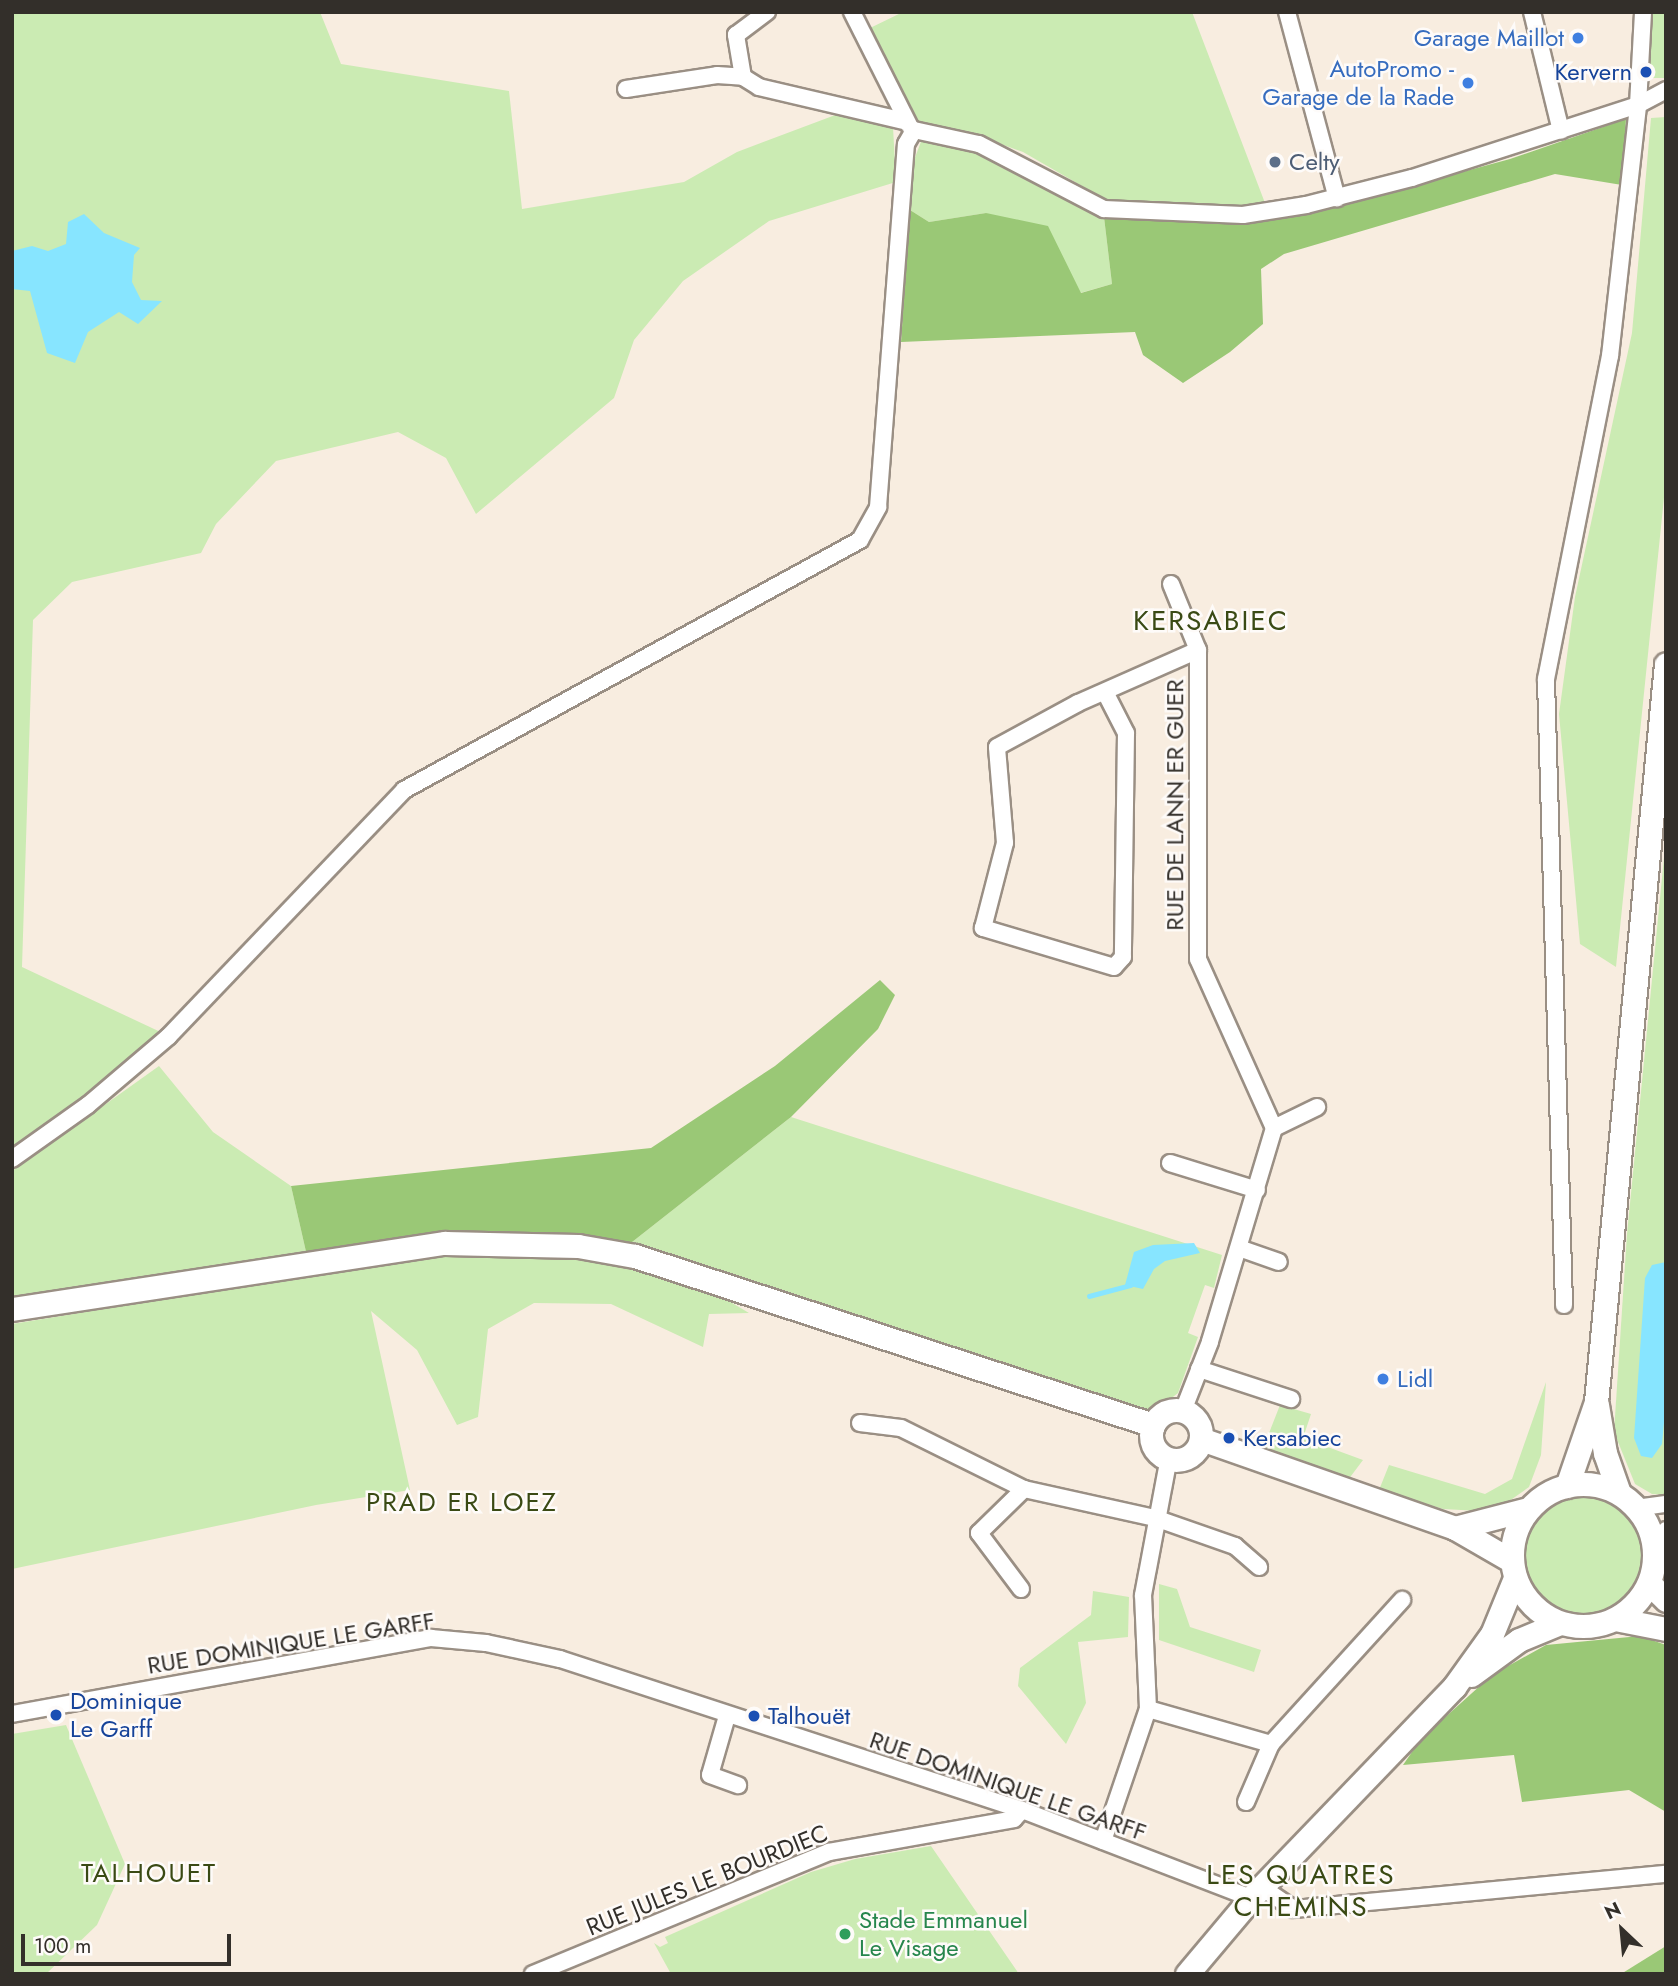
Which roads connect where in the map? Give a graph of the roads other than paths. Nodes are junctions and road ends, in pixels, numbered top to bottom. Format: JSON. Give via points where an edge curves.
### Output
{"nodes":[{"id":1,"x":767,"y":12,"type":"edge"},
{"id":2,"x":852,"y":12,"type":"edge"},
{"id":3,"x":1287,"y":12,"type":"edge"},
{"id":4,"x":1532,"y":12,"type":"edge"},
{"id":5,"x":1643,"y":12,"type":"edge"},
{"id":6,"x":743,"y":77,"type":"junction"},
{"id":7,"x":626,"y":89,"type":"dead end"},
{"id":8,"x":1666,"y":90,"type":"edge"},
{"id":9,"x":1666,"y":103,"type":"edge"},
{"id":10,"x":1638,"y":105,"type":"junction"},
{"id":11,"x":909,"y":125,"type":"junction"},
{"id":12,"x":1561,"y":131,"type":"junction"},
{"id":13,"x":1336,"y":198,"type":"junction"},
{"id":14,"x":1171,"y":584,"type":"dead end"},
{"id":15,"x":1198,"y":650,"type":"junction"},
{"id":16,"x":1666,"y":664,"type":"edge"},
{"id":17,"x":1106,"y":694,"type":"junction"},
{"id":18,"x":1317,"y":1107,"type":"dead end"},
{"id":19,"x":1274,"y":1128,"type":"junction"},
{"id":20,"x":12,"y":1159,"type":"edge"},
{"id":21,"x":1170,"y":1163,"type":"dead end"},
{"id":22,"x":1257,"y":1190,"type":"junction"},
{"id":23,"x":1239,"y":1248,"type":"junction"},
{"id":24,"x":1279,"y":1262,"type":"dead end"},
{"id":25,"x":1564,"y":1305,"type":"dead end"},
{"id":26,"x":12,"y":1309,"type":"edge"},
{"id":27,"x":1199,"y":1369,"type":"junction"},
{"id":28,"x":1290,"y":1399,"type":"dead end"},
{"id":29,"x":1596,"y":1402,"type":"junction"},
{"id":30,"x":1184,"y":1411,"type":"junction"},
{"id":31,"x":860,"y":1423,"type":"dead end"},
{"id":32,"x":1153,"y":1425,"type":"junction"},
{"id":33,"x":1200,"y":1439,"type":"junction"},
{"id":34,"x":1169,"y":1458,"type":"junction"},
{"id":35,"x":1567,"y":1486,"type":"junction"},
{"id":36,"x":1024,"y":1489,"type":"junction"},
{"id":37,"x":1628,"y":1500,"type":"junction"},
{"id":38,"x":1666,"y":1504,"type":"edge"},
{"id":39,"x":1528,"y":1509,"type":"junction"},
{"id":40,"x":1155,"y":1518,"type":"junction"},
{"id":41,"x":1455,"y":1528,"type":"junction"},
{"id":42,"x":1660,"y":1538,"type":"edge"},
{"id":43,"x":1259,"y":1567,"type":"dead end"},
{"id":44,"x":1513,"y":1570,"type":"junction"},
{"id":45,"x":1649,"y":1583,"type":"junction"},
{"id":46,"x":1021,"y":1589,"type":"dead end"},
{"id":47,"x":1402,"y":1600,"type":"dead end"},
{"id":48,"x":1666,"y":1600,"type":"edge"},
{"id":49,"x":1615,"y":1619,"type":"junction"},
{"id":50,"x":1560,"y":1623,"type":"junction"},
{"id":51,"x":1666,"y":1629,"type":"edge"},
{"id":52,"x":1454,"y":1687,"type":"junction"},
{"id":53,"x":1147,"y":1709,"type":"junction"},
{"id":54,"x":12,"y":1714,"type":"edge"},
{"id":55,"x":727,"y":1716,"type":"junction"},
{"id":56,"x":1271,"y":1744,"type":"junction"},
{"id":57,"x":738,"y":1785,"type":"dead end"},
{"id":58,"x":1246,"y":1802,"type":"dead end"},
{"id":59,"x":1021,"y":1810,"type":"junction"},
{"id":60,"x":1103,"y":1841,"type":"junction"},
{"id":61,"x":1666,"y":1874,"type":"edge"},
{"id":62,"x":1259,"y":1894,"type":"junction"},
{"id":63,"x":534,"y":1974,"type":"edge"},
{"id":64,"x":1187,"y":1974,"type":"edge"}],
"edges":[{"from":1,"to":6,"type":"street","via":[[736,35]]},
{"from":2,"to":11,"type":"street"},
{"from":3,"to":13,"type":"street"},
{"from":4,"to":12,"type":"street"},
{"from":5,"to":10,"type":"street"},
{"from":6,"to":7,"type":"street","via":[[717,75]]},
{"from":6,"to":11,"type":"street","via":[[760,87]]},
{"from":8,"to":10,"type":"street"},
{"from":9,"to":10,"type":"street"},
{"from":10,"to":12,"type":"street"},
{"from":10,"to":25,"type":"street","via":[[1610,356],[1546,679]]},
{"from":11,"to":13,"type":"street","via":[[979,144],[1104,209],[1243,215]]},
{"from":11,"to":20,"type":"street","via":[[878,507],[865,534],[404,790],[169,1035],[88,1105]]},
{"from":12,"to":13,"type":"street"},
{"from":14,"to":15,"type":"street","name":"RUE DE LANN ER GUER"},
{"from":15,"to":17,"type":"street","name":"RUE DE LANN ER GUER"},
{"from":15,"to":19,"type":"street","name":"RUE DE LANN ER GUER","via":[[1198,959]]},
{"from":16,"to":29,"type":"main road"},
{"from":17,"to":17,"type":"street","name":"RUE DE LANN ER GUER","via":[[1078,703],[997,747],[1005,843],[983,928],[1114,967],[1122,957],[1126,733]]},
{"from":18,"to":19,"type":"street"},
{"from":19,"to":22,"type":"street"},
{"from":21,"to":22,"type":"street"},
{"from":22,"to":23,"type":"street"},
{"from":23,"to":24,"type":"street"},
{"from":23,"to":27,"type":"street"},
{"from":26,"to":32,"type":"main road","via":[[444,1242],[578,1246],[635,1256]]},
{"from":27,"to":28,"type":"street"},
{"from":27,"to":30,"type":"street"},
{"from":29,"to":35,"type":"main road"},
{"from":29,"to":37,"type":"main road","via":[[1605,1454]]},
{"from":30,"to":32,"type":"main road","via":[[1163,1413]]},
{"from":30,"to":33,"type":"main road","via":[[1195,1419]]},
{"from":31,"to":36,"type":"street","via":[[901,1428]]},
{"from":32,"to":34,"type":"main road","via":[[1155,1449]]},
{"from":33,"to":34,"type":"main road","via":[[1189,1456]]},
{"from":33,"to":41,"type":"main road"},
{"from":34,"to":40,"type":"street"},
{"from":35,"to":37,"type":"main road","via":[[1593,1485]]},
{"from":35,"to":39,"type":"main road"},
{"from":36,"to":40,"type":"street"},
{"from":36,"to":46,"type":"street","via":[[979,1533]]},
{"from":37,"to":38,"type":"street"},
{"from":37,"to":42,"type":"main road"},
{"from":39,"to":41,"type":"main road"},
{"from":39,"to":44,"type":"main road","via":[[1515,1534]]},
{"from":40,"to":43,"type":"street","via":[[1235,1546]]},
{"from":40,"to":53,"type":"street","via":[[1143,1595]]},
{"from":41,"to":44,"type":"main road"},
{"from":42,"to":45,"type":"main road"},
{"from":44,"to":50,"type":"main road","via":[[1532,1606]]},
{"from":44,"to":52,"type":"main road","via":[[1492,1634]]},
{"from":45,"to":48,"type":"main road"},
{"from":45,"to":49,"type":"main road","via":[[1633,1606]]},
{"from":47,"to":56,"type":"street"},
{"from":49,"to":50,"type":"main road","via":[[1577,1626]]},
{"from":49,"to":51,"type":"main road"},
{"from":50,"to":52,"type":"main road","via":[[1519,1640]]},
{"from":52,"to":62,"type":"main road"},
{"from":53,"to":56,"type":"street"},
{"from":53,"to":60,"type":"street"},
{"from":54,"to":55,"type":"street","name":"RUE DOMINIQUE LE GARFF","via":[[431,1638],[486,1643],[561,1659]]},
{"from":55,"to":57,"type":"street","via":[[710,1774]]},
{"from":55,"to":59,"type":"street","name":"RUE DOMINIQUE LE GARFF"},
{"from":56,"to":58,"type":"street"},
{"from":59,"to":60,"type":"street","name":"RUE DOMINIQUE LE GARFF"},
{"from":59,"to":63,"type":"street","name":"RUE JULES LE BOURDIEC","via":[[1014,1819],[829,1852]]},
{"from":60,"to":62,"type":"street","name":"RUE DOMINIQUE LE GARFF"},
{"from":61,"to":62,"type":"street","name":"RUE DOMINIQUE LE GARFF","via":[[1294,1909]]},
{"from":62,"to":64,"type":"main road"}]}
